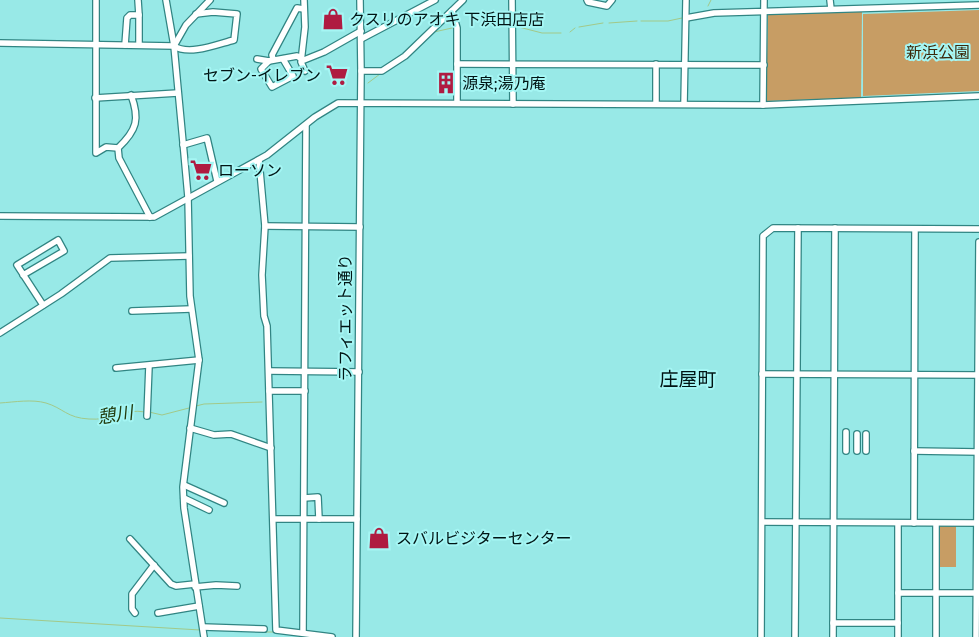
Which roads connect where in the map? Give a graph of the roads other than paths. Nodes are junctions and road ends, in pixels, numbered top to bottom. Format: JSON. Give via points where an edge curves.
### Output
{"nodes":[{"id":1,"x":96,"y":0,"type":"edge"},
{"id":2,"x":138,"y":0,"type":"edge"},
{"id":3,"x":166,"y":0,"type":"edge"},
{"id":4,"x":210,"y":0,"type":"edge"},
{"id":5,"x":304,"y":0,"type":"edge"},
{"id":6,"x":360,"y":0,"type":"edge"},
{"id":7,"x":435,"y":0,"type":"edge"},
{"id":8,"x":463,"y":0,"type":"edge"},
{"id":9,"x":512,"y":0,"type":"edge"},
{"id":10,"x":587,"y":0,"type":"edge"},
{"id":11,"x":612,"y":0,"type":"edge"},
{"id":12,"x":686,"y":0,"type":"edge"},
{"id":13,"x":764,"y":0,"type":"edge"},
{"id":14,"x":830,"y":0,"type":"edge"},
{"id":15,"x":979,"y":6,"type":"edge"},
{"id":16,"x":304,"y":9,"type":"junction"},
{"id":17,"x":831,"y":9,"type":"junction"},
{"id":18,"x":452,"y":11,"type":"junction"},
{"id":19,"x":764,"y":11,"type":"junction"},
{"id":20,"x":196,"y":14,"type":"junction"},
{"id":21,"x":139,"y":16,"type":"junction"},
{"id":22,"x":686,"y":18,"type":"junction"},
{"id":23,"x":361,"y":31,"type":"junction"},
{"id":24,"x":361,"y":39,"type":"junction"},
{"id":25,"x":0,"y":43,"type":"edge"},
{"id":26,"x":96,"y":45,"type":"junction"},
{"id":27,"x":125,"y":45,"type":"junction"},
{"id":28,"x":140,"y":45,"type":"junction"},
{"id":29,"x":174,"y":46,"type":"junction"},
{"id":30,"x":301,"y":58,"type":"junction"},
{"id":31,"x":257,"y":59,"type":"dead end"},
{"id":32,"x":283,"y":59,"type":"junction"},
{"id":33,"x":271,"y":60,"type":"junction"},
{"id":34,"x":457,"y":64,"type":"junction"},
{"id":35,"x":514,"y":64,"type":"junction"},
{"id":36,"x":656,"y":64,"type":"junction"},
{"id":37,"x":684,"y":64,"type":"junction"},
{"id":38,"x":764,"y":65,"type":"junction"},
{"id":39,"x":305,"y":70,"type":"dead end"},
{"id":40,"x":361,"y":71,"type":"junction"},
{"id":41,"x":178,"y":92,"type":"junction"},
{"id":42,"x":131,"y":94,"type":"junction"},
{"id":43,"x":979,"y":96,"type":"edge"},
{"id":44,"x":95,"y":98,"type":"junction"},
{"id":45,"x":361,"y":103,"type":"junction"},
{"id":46,"x":457,"y":104,"type":"junction"},
{"id":47,"x":513,"y":104,"type":"junction"},
{"id":48,"x":656,"y":104,"type":"junction"},
{"id":49,"x":684,"y":104,"type":"junction"},
{"id":50,"x":763,"y":105,"type":"junction"},
{"id":51,"x":306,"y":125,"type":"junction"},
{"id":52,"x":183,"y":145,"type":"junction"},
{"id":53,"x":118,"y":148,"type":"junction"},
{"id":54,"x":259,"y":160,"type":"junction"},
{"id":55,"x":217,"y":181,"type":"junction"},
{"id":56,"x":188,"y":196,"type":"junction"},
{"id":57,"x":0,"y":216,"type":"edge"},
{"id":58,"x":150,"y":217,"type":"junction"},
{"id":59,"x":265,"y":226,"type":"junction"},
{"id":60,"x":306,"y":226,"type":"junction"},
{"id":61,"x":360,"y":226,"type":"junction"},
{"id":62,"x":798,"y":228,"type":"junction"},
{"id":63,"x":835,"y":228,"type":"junction"},
{"id":64,"x":916,"y":229,"type":"junction"},
{"id":65,"x":979,"y":229,"type":"edge"},
{"id":66,"x":979,"y":242,"type":"edge"},
{"id":67,"x":189,"y":256,"type":"junction"},
{"id":68,"x":24,"y":275,"type":"junction"},
{"id":69,"x":43,"y":305,"type":"junction"},
{"id":70,"x":191,"y":309,"type":"junction"},
{"id":71,"x":132,"y":311,"type":"dead end"},
{"id":72,"x":0,"y":333,"type":"edge"},
{"id":73,"x":199,"y":360,"type":"junction"},
{"id":74,"x":149,"y":366,"type":"junction"},
{"id":75,"x":116,"y":368,"type":"dead end"},
{"id":76,"x":305,"y":370,"type":"junction"},
{"id":77,"x":269,"y":371,"type":"junction"},
{"id":78,"x":359,"y":372,"type":"junction"},
{"id":79,"x":762,"y":374,"type":"junction"},
{"id":80,"x":797,"y":374,"type":"junction"},
{"id":81,"x":834,"y":375,"type":"junction"},
{"id":82,"x":978,"y":375,"type":"edge"},
{"id":83,"x":914,"y":376,"type":"junction"},
{"id":84,"x":269,"y":391,"type":"junction"},
{"id":85,"x":305,"y":391,"type":"junction"},
{"id":86,"x":148,"y":414,"type":"dead end"},
{"id":87,"x":190,"y":428,"type":"junction"},
{"id":88,"x":846,"y":432,"type":"dead end"},
{"id":89,"x":857,"y":434,"type":"dead end"},
{"id":90,"x":866,"y":434,"type":"dead end"},
{"id":91,"x":271,"y":448,"type":"junction"},
{"id":92,"x":846,"y":450,"type":"dead end"},
{"id":93,"x":857,"y":451,"type":"dead end"},
{"id":94,"x":866,"y":451,"type":"dead end"},
{"id":95,"x":914,"y":451,"type":"junction"},
{"id":96,"x":978,"y":452,"type":"edge"},
{"id":97,"x":184,"y":485,"type":"junction"},
{"id":98,"x":184,"y":498,"type":"junction"},
{"id":99,"x":304,"y":498,"type":"junction"},
{"id":100,"x":224,"y":503,"type":"dead end"},
{"id":101,"x":209,"y":510,"type":"dead end"},
{"id":102,"x":273,"y":519,"type":"junction"},
{"id":103,"x":304,"y":519,"type":"junction"},
{"id":104,"x":319,"y":519,"type":"junction"},
{"id":105,"x":357,"y":519,"type":"junction"},
{"id":106,"x":762,"y":522,"type":"junction"},
{"id":107,"x":833,"y":522,"type":"junction"},
{"id":108,"x":796,"y":523,"type":"junction"},
{"id":109,"x":898,"y":523,"type":"junction"},
{"id":110,"x":914,"y":523,"type":"junction"},
{"id":111,"x":936,"y":523,"type":"junction"},
{"id":112,"x":978,"y":523,"type":"edge"},
{"id":113,"x":130,"y":538,"type":"dead end"},
{"id":114,"x":154,"y":565,"type":"junction"},
{"id":115,"x":195,"y":585,"type":"junction"},
{"id":116,"x":237,"y":586,"type":"dead end"},
{"id":117,"x":898,"y":593,"type":"junction"},
{"id":118,"x":936,"y":593,"type":"junction"},
{"id":119,"x":978,"y":593,"type":"edge"},
{"id":120,"x":199,"y":606,"type":"junction"},
{"id":121,"x":135,"y":613,"type":"dead end"},
{"id":122,"x":158,"y":613,"type":"dead end"},
{"id":123,"x":898,"y":623,"type":"junction"},
{"id":124,"x":833,"y":624,"type":"junction"},
{"id":125,"x":204,"y":627,"type":"junction"},
{"id":126,"x":264,"y":629,"type":"dead end"},
{"id":127,"x":303,"y":632,"type":"junction"},
{"id":128,"x":204,"y":637,"type":"edge"},
{"id":129,"x":332,"y":637,"type":"edge"},
{"id":130,"x":356,"y":637,"type":"edge"},
{"id":131,"x":761,"y":637,"type":"edge"},
{"id":132,"x":795,"y":637,"type":"edge"},
{"id":133,"x":833,"y":637,"type":"edge"},
{"id":134,"x":898,"y":637,"type":"edge"},
{"id":135,"x":936,"y":637,"type":"edge"},
{"id":136,"x":976,"y":637,"type":"edge"}],
"edges":[{"from":1,"to":26,"type":"street"},
{"from":2,"to":21,"type":"street"},
{"from":3,"to":29,"type":"street"},
{"from":4,"to":20,"type":"street"},
{"from":5,"to":16,"type":"street"},
{"from":6,"to":23,"type":"street","name":"ラフィエット通り"},
{"from":7,"to":24,"type":"street"},
{"from":8,"to":18,"type":"street"},
{"from":9,"to":35,"type":"street"},
{"from":10,"to":11,"type":"street","via":[[607,6]]},
{"from":12,"to":22,"type":"street"},
{"from":13,"to":19,"type":"street"},
{"from":14,"to":17,"type":"street"},
{"from":15,"to":17,"type":"street"},
{"from":16,"to":30,"type":"street"},
{"from":16,"to":33,"type":"street","via":[[297,8]]},
{"from":17,"to":19,"type":"street"},
{"from":18,"to":34,"type":"street","via":[[457,28]]},
{"from":18,"to":40,"type":"street","via":[[405,56],[382,71]]},
{"from":19,"to":22,"type":"street"},
{"from":19,"to":38,"type":"street"},
{"from":20,"to":29,"type":"street"},
{"from":20,"to":29,"type":"street","via":[[237,14],[234,40],[204,48],[179,50]]},
{"from":21,"to":27,"type":"street","via":[[127,18]]},
{"from":21,"to":28,"type":"street"},
{"from":22,"to":37,"type":"street"},
{"from":23,"to":24,"type":"street","name":"ラフィエット通り"},
{"from":23,"to":30,"type":"street","via":[[324,52],[304,60]]},
{"from":24,"to":40,"type":"street","name":"ラフィエット通り"},
{"from":25,"to":26,"type":"street"},
{"from":26,"to":27,"type":"street"},
{"from":26,"to":44,"type":"street"},
{"from":27,"to":28,"type":"street"},
{"from":28,"to":29,"type":"street"},
{"from":29,"to":41,"type":"street"},
{"from":30,"to":32,"type":"street"},
{"from":30,"to":39,"type":"street"},
{"from":31,"to":33,"type":"street"},
{"from":32,"to":33,"type":"street"},
{"from":32,"to":33,"type":"street","via":[[293,76],[272,87],[261,70]]},
{"from":34,"to":35,"type":"street"},
{"from":34,"to":46,"type":"street"},
{"from":35,"to":36,"type":"street"},
{"from":35,"to":47,"type":"street"},
{"from":36,"to":37,"type":"street"},
{"from":36,"to":48,"type":"street"},
{"from":37,"to":38,"type":"street"},
{"from":37,"to":49,"type":"street"},
{"from":38,"to":50,"type":"street"},
{"from":40,"to":45,"type":"street","name":"ラフィエット通り"},
{"from":41,"to":42,"type":"street"},
{"from":41,"to":52,"type":"street"},
{"from":42,"to":44,"type":"street"},
{"from":42,"to":53,"type":"street","via":[[137,111],[135,127],[130,138]]},
{"from":43,"to":50,"type":"street"},
{"from":44,"to":53,"type":"street","via":[[96,152],[106,147]]},
{"from":45,"to":46,"type":"street"},
{"from":45,"to":51,"type":"street","via":[[338,103]]},
{"from":45,"to":61,"type":"street","name":"ラフィエット通り"},
{"from":46,"to":47,"type":"street"},
{"from":47,"to":48,"type":"street"},
{"from":48,"to":49,"type":"street"},
{"from":49,"to":50,"type":"street"},
{"from":51,"to":54,"type":"street"},
{"from":51,"to":60,"type":"street"},
{"from":52,"to":55,"type":"street","via":[[207,138]]},
{"from":52,"to":56,"type":"street"},
{"from":53,"to":58,"type":"street","via":[[119,158]]},
{"from":54,"to":55,"type":"street"},
{"from":54,"to":59,"type":"street"},
{"from":55,"to":56,"type":"street"},
{"from":56,"to":58,"type":"street"},
{"from":56,"to":67,"type":"street"},
{"from":57,"to":58,"type":"street"},
{"from":59,"to":60,"type":"street"},
{"from":59,"to":77,"type":"street","via":[[262,275]]},
{"from":60,"to":61,"type":"street"},
{"from":60,"to":76,"type":"street"},
{"from":61,"to":78,"type":"street","name":"ラフィエット通り"},
{"from":62,"to":63,"type":"street"},
{"from":62,"to":79,"type":"street","via":[[768,229],[763,236]]},
{"from":62,"to":80,"type":"street"},
{"from":63,"to":64,"type":"street"},
{"from":63,"to":81,"type":"street"},
{"from":64,"to":65,"type":"street"},
{"from":64,"to":83,"type":"street"},
{"from":66,"to":82,"type":"street"},
{"from":67,"to":69,"type":"street","via":[[110,258]]},
{"from":67,"to":70,"type":"street"},
{"from":68,"to":68,"type":"street","via":[[17,265],[58,240],[64,251]]},
{"from":68,"to":69,"type":"street"},
{"from":69,"to":72,"type":"street"},
{"from":70,"to":71,"type":"street"},
{"from":70,"to":73,"type":"street"},
{"from":73,"to":74,"type":"street"},
{"from":73,"to":87,"type":"street"},
{"from":74,"to":75,"type":"street"},
{"from":74,"to":86,"type":"street"},
{"from":76,"to":77,"type":"street"},
{"from":76,"to":78,"type":"street"},
{"from":76,"to":85,"type":"street"},
{"from":77,"to":84,"type":"street"},
{"from":78,"to":105,"type":"street","name":"ラフィエット通り"},
{"from":79,"to":80,"type":"street"},
{"from":79,"to":106,"type":"street"},
{"from":80,"to":81,"type":"street"},
{"from":80,"to":108,"type":"street"},
{"from":81,"to":83,"type":"street"},
{"from":81,"to":107,"type":"street"},
{"from":82,"to":83,"type":"street"},
{"from":82,"to":96,"type":"street"},
{"from":83,"to":95,"type":"street"},
{"from":84,"to":85,"type":"street"},
{"from":84,"to":91,"type":"street"},
{"from":85,"to":99,"type":"street"},
{"from":87,"to":91,"type":"street","via":[[214,435],[231,434]]},
{"from":87,"to":97,"type":"street"},
{"from":88,"to":92,"type":"street"},
{"from":89,"to":93,"type":"street"},
{"from":90,"to":94,"type":"street"},
{"from":91,"to":102,"type":"street"},
{"from":95,"to":96,"type":"street"},
{"from":95,"to":110,"type":"street"},
{"from":96,"to":112,"type":"street"},
{"from":97,"to":98,"type":"street"},
{"from":97,"to":100,"type":"street"},
{"from":98,"to":101,"type":"street"},
{"from":98,"to":115,"type":"street"},
{"from":99,"to":103,"type":"street"},
{"from":99,"to":104,"type":"street","via":[[318,497]]},
{"from":102,"to":103,"type":"street"},
{"from":102,"to":127,"type":"street","via":[[276,630]]},
{"from":103,"to":104,"type":"street"},
{"from":103,"to":127,"type":"street"},
{"from":104,"to":105,"type":"street"},
{"from":105,"to":130,"type":"street","name":"ラフィエット通り"},
{"from":106,"to":108,"type":"street"},
{"from":106,"to":131,"type":"street"},
{"from":107,"to":108,"type":"street"},
{"from":107,"to":109,"type":"street"},
{"from":107,"to":124,"type":"street"},
{"from":108,"to":132,"type":"street"},
{"from":109,"to":110,"type":"street"},
{"from":109,"to":117,"type":"street"},
{"from":110,"to":111,"type":"street"},
{"from":111,"to":112,"type":"street"},
{"from":111,"to":118,"type":"street"},
{"from":112,"to":119,"type":"street"},
{"from":113,"to":114,"type":"street"},
{"from":114,"to":115,"type":"street","via":[[173,586]]},
{"from":114,"to":121,"type":"street","via":[[132,594]]},
{"from":115,"to":116,"type":"street"},
{"from":115,"to":120,"type":"street"},
{"from":117,"to":118,"type":"street"},
{"from":117,"to":123,"type":"street"},
{"from":118,"to":119,"type":"street"},
{"from":118,"to":135,"type":"street"},
{"from":119,"to":136,"type":"street"},
{"from":120,"to":122,"type":"street"},
{"from":120,"to":125,"type":"street"},
{"from":123,"to":124,"type":"street"},
{"from":123,"to":134,"type":"street"},
{"from":124,"to":133,"type":"street"},
{"from":125,"to":126,"type":"street"},
{"from":125,"to":128,"type":"street"},
{"from":127,"to":129,"type":"street"}]}
